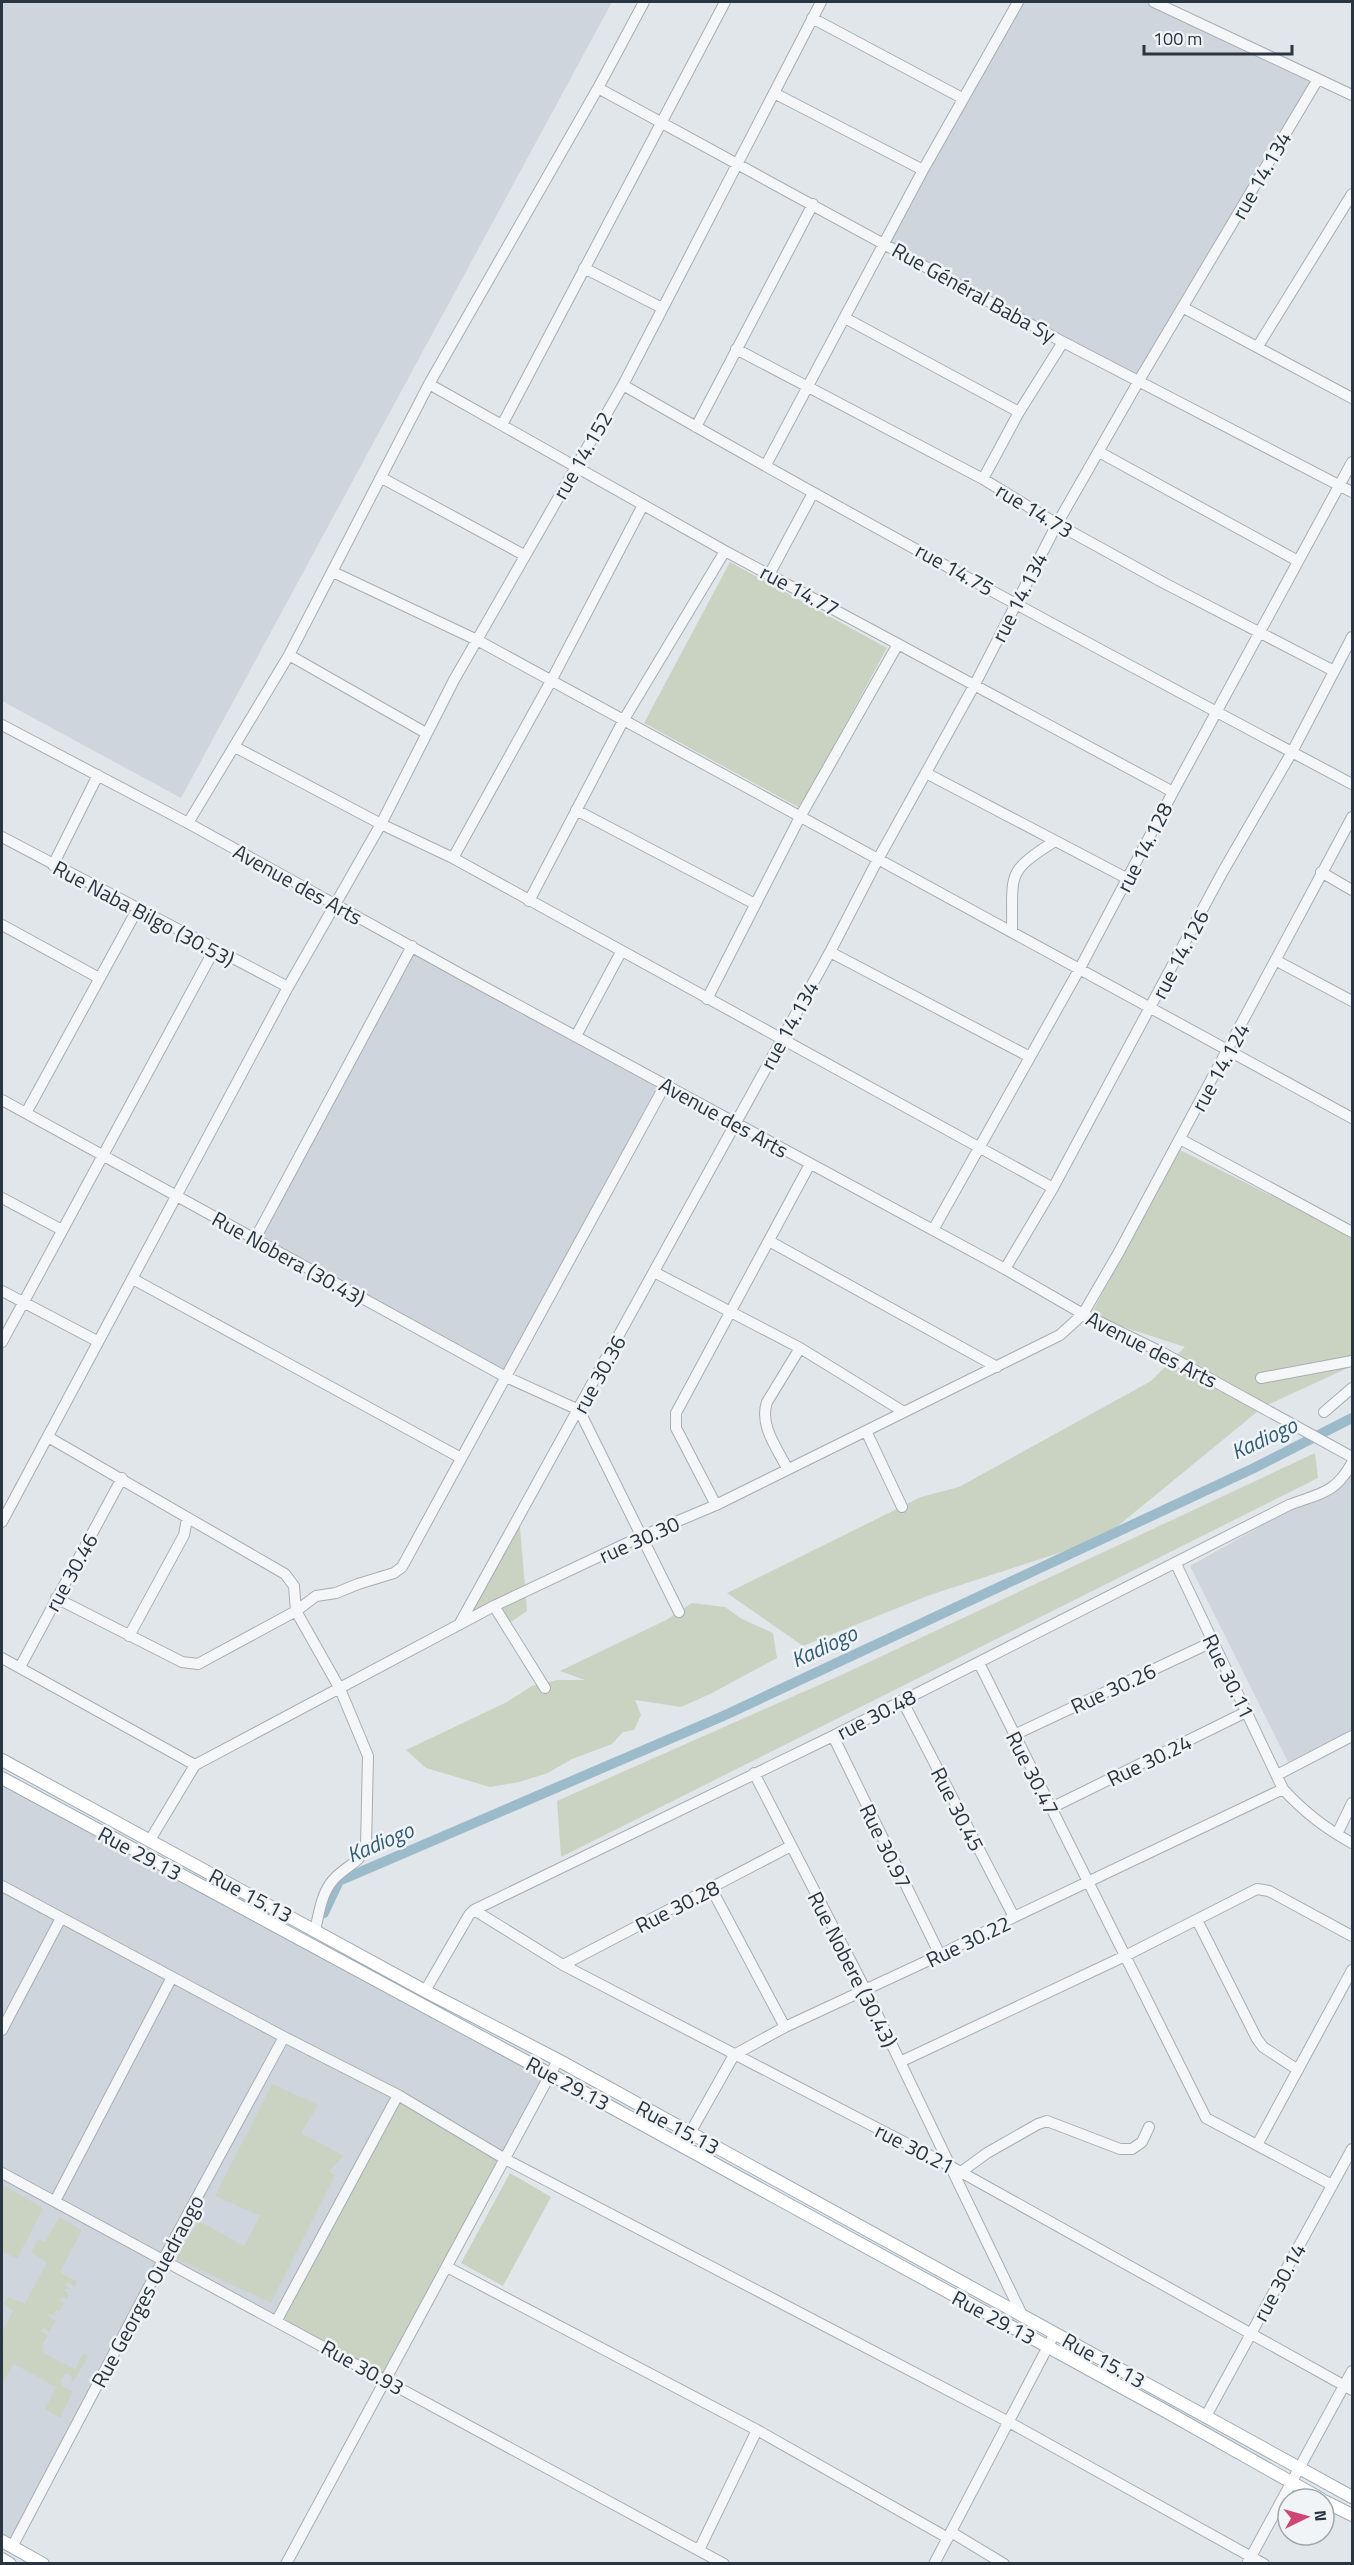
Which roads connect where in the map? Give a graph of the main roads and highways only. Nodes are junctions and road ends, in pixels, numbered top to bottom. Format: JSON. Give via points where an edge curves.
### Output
{"nodes":[{"id":1,"x":2,"y":1760,"type":"edge"},
{"id":2,"x":2,"y":1778,"type":"edge"},
{"id":3,"x":1298,"y":2487,"type":"edge"},
{"id":4,"x":1353,"y":2497,"type":"edge"},
{"id":5,"x":1336,"y":2507,"type":"edge"},
{"id":6,"x":1353,"y":2515,"type":"edge"},
{"id":7,"x":7,"y":2544,"type":"edge"},
{"id":8,"x":2,"y":2559,"type":"edge"},
{"id":9,"x":10,"y":2564,"type":"edge"},
{"id":10,"x":43,"y":2564,"type":"edge"}],
"edges":[{"from":1,"to":4,"type":"main road","name":"Rue 15.13"},
{"from":2,"to":3,"type":"main road","name":"Rue 29.13","via":[[1048,2346]]},
{"from":5,"to":6,"type":"main road","name":"Rue 29.13"},
{"from":7,"to":10,"type":"main road"},
{"from":8,"to":9,"type":"main road"}]}
